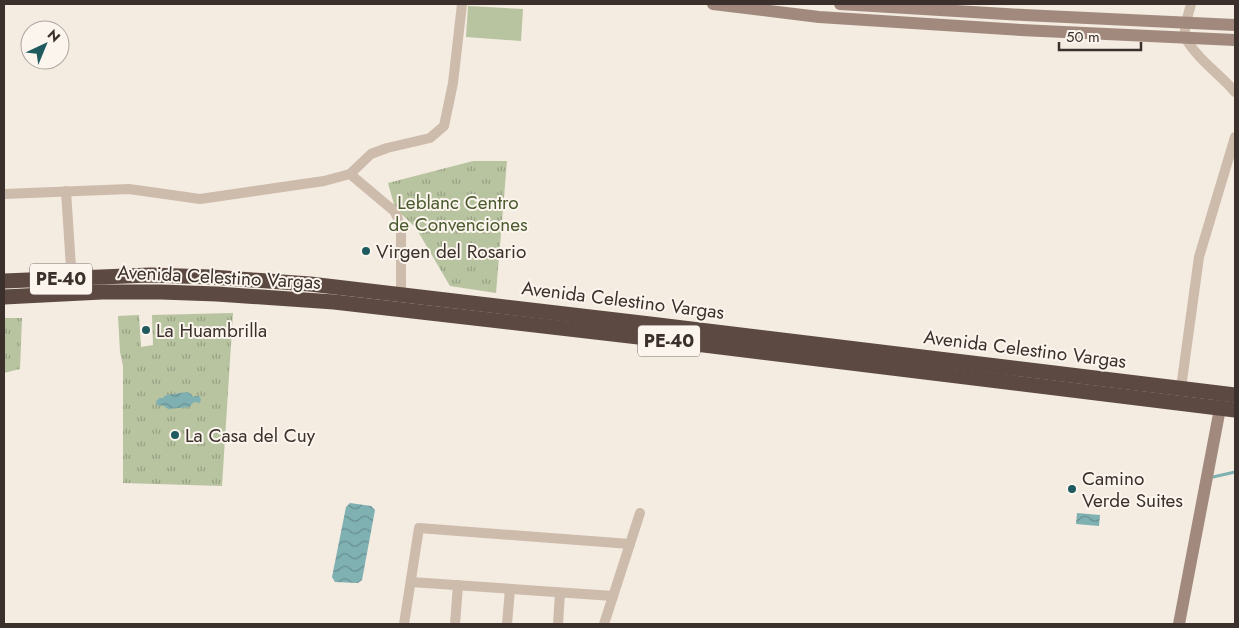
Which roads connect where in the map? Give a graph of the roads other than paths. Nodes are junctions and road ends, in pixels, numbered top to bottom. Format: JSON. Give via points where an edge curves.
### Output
{"nodes":[{"id":1,"x":462,"y":4,"type":"edge"},
{"id":2,"x":713,"y":4,"type":"edge"},
{"id":3,"x":840,"y":4,"type":"edge"},
{"id":4,"x":1191,"y":4,"type":"edge"},
{"id":5,"x":1186,"y":22,"type":"junction"},
{"id":6,"x":1235,"y":25,"type":"edge"},
{"id":7,"x":1185,"y":37,"type":"junction"},
{"id":8,"x":1235,"y":40,"type":"edge"},
{"id":9,"x":1235,"y":92,"type":"edge"},
{"id":10,"x":1235,"y":137,"type":"edge"},
{"id":11,"x":350,"y":174,"type":"junction"},
{"id":12,"x":66,"y":191,"type":"junction"},
{"id":13,"x":4,"y":194,"type":"edge"},
{"id":14,"x":4,"y":281,"type":"edge"},
{"id":15,"x":72,"y":286,"type":"junction"},
{"id":16,"x":401,"y":294,"type":"junction"},
{"id":17,"x":4,"y":297,"type":"edge"},
{"id":18,"x":436,"y":298,"type":"junction"},
{"id":19,"x":540,"y":311,"type":"junction"},
{"id":20,"x":434,"y":315,"type":"junction"},
{"id":21,"x":538,"y":326,"type":"junction"},
{"id":22,"x":720,"y":340,"type":"junction"},
{"id":23,"x":986,"y":372,"type":"junction"},
{"id":24,"x":1070,"y":374,"type":"junction"},
{"id":25,"x":1154,"y":384,"type":"junction"},
{"id":26,"x":1181,"y":388,"type":"junction"},
{"id":27,"x":1067,"y":390,"type":"junction"},
{"id":28,"x":1148,"y":399,"type":"junction"},
{"id":29,"x":1226,"y":399,"type":"edge"},
{"id":30,"x":1235,"y":410,"type":"edge"},
{"id":31,"x":640,"y":513,"type":"dead end"},
{"id":32,"x":630,"y":544,"type":"junction"},
{"id":33,"x":410,"y":582,"type":"junction"},
{"id":34,"x":458,"y":585,"type":"junction"},
{"id":35,"x":510,"y":589,"type":"junction"},
{"id":36,"x":560,"y":593,"type":"junction"},
{"id":37,"x":613,"y":596,"type":"junction"},
{"id":38,"x":404,"y":624,"type":"edge"},
{"id":39,"x":455,"y":624,"type":"edge"},
{"id":40,"x":507,"y":624,"type":"edge"},
{"id":41,"x":558,"y":624,"type":"edge"},
{"id":42,"x":604,"y":624,"type":"edge"},
{"id":43,"x":1178,"y":624,"type":"edge"}],
"edges":[{"from":1,"to":11,"type":"street","via":[[453,83],[444,126],[430,138],[372,154]]},
{"from":2,"to":7,"type":"main road","via":[[819,17]]},
{"from":3,"to":5,"type":"main road"},
{"from":4,"to":5,"type":"street"},
{"from":5,"to":6,"type":"main road"},
{"from":5,"to":7,"type":"street"},
{"from":7,"to":8,"type":"main road"},
{"from":7,"to":9,"type":"street","via":[[1203,62]]},
{"from":10,"to":26,"type":"street","via":[[1199,257]]},
{"from":11,"to":12,"type":"street","via":[[324,181],[200,199],[129,189]]},
{"from":11,"to":16,"type":"street","via":[[397,216],[401,231]]},
{"from":12,"to":13,"type":"street"},
{"from":12,"to":15,"type":"street"},
{"from":14,"to":15,"type":"highway","name":"Avenida Celestino Vargas","number":"PE-40"},
{"from":15,"to":16,"type":"highway","name":"Avenida Celestino Vargas","number":"PE-40","via":[[150,275],[310,284]]},
{"from":15,"to":17,"type":"highway","name":"Avenida Celestino Vargas","number":"PE-40"},
{"from":15,"to":20,"type":"highway","name":"Avenida Celestino Vargas","number":"PE-40","via":[[102,292],[234,295],[353,304]]},
{"from":16,"to":18,"type":"highway","name":"Avenida Celestino Vargas","number":"PE-40"},
{"from":18,"to":19,"type":"highway","name":"Avenida Celestino Vargas","number":"PE-40"},
{"from":18,"to":20,"type":"highway"},
{"from":19,"to":21,"type":"highway"},
{"from":19,"to":22,"type":"highway","name":"Avenida Celestino Vargas","number":"PE-40"},
{"from":20,"to":21,"type":"highway","name":"Avenida Celestino Vargas","number":"PE-40"},
{"from":21,"to":22,"type":"highway","name":"Avenida Celestino Vargas","number":"PE-40"},
{"from":22,"to":23,"type":"highway","name":"Avenida Celestino Vargas","number":"PE-40"},
{"from":23,"to":24,"type":"highway","name":"Avenida Celestino Vargas","number":"PE-40"},
{"from":23,"to":27,"type":"highway","name":"Avenida Celestino Vargas","number":"PE-40"},
{"from":24,"to":25,"type":"highway","name":"Avenida Celestino Vargas","number":"PE-40"},
{"from":24,"to":27,"type":"highway"},
{"from":25,"to":26,"type":"highway","name":"Avenida Celestino Vargas","number":"PE-40"},
{"from":25,"to":28,"type":"highway"},
{"from":26,"to":29,"type":"highway","name":"Avenida Celestino Vargas","number":"PE-40"},
{"from":27,"to":28,"type":"highway","name":"Avenida Celestino Vargas","number":"PE-40"},
{"from":28,"to":29,"type":"highway","name":"Avenida Celestino Vargas","number":"PE-40"},
{"from":29,"to":30,"type":"highway","name":"Avenida Celestino Vargas","number":"PE-40"},
{"from":29,"to":43,"type":"main road"},
{"from":31,"to":32,"type":"street"},
{"from":32,"to":33,"type":"street","via":[[419,528]]},
{"from":32,"to":37,"type":"street"},
{"from":33,"to":34,"type":"street"},
{"from":33,"to":38,"type":"street"},
{"from":34,"to":35,"type":"street"},
{"from":34,"to":39,"type":"street"},
{"from":35,"to":36,"type":"street"},
{"from":35,"to":40,"type":"street"},
{"from":36,"to":37,"type":"street"},
{"from":36,"to":41,"type":"street"},
{"from":37,"to":42,"type":"street"}]}
